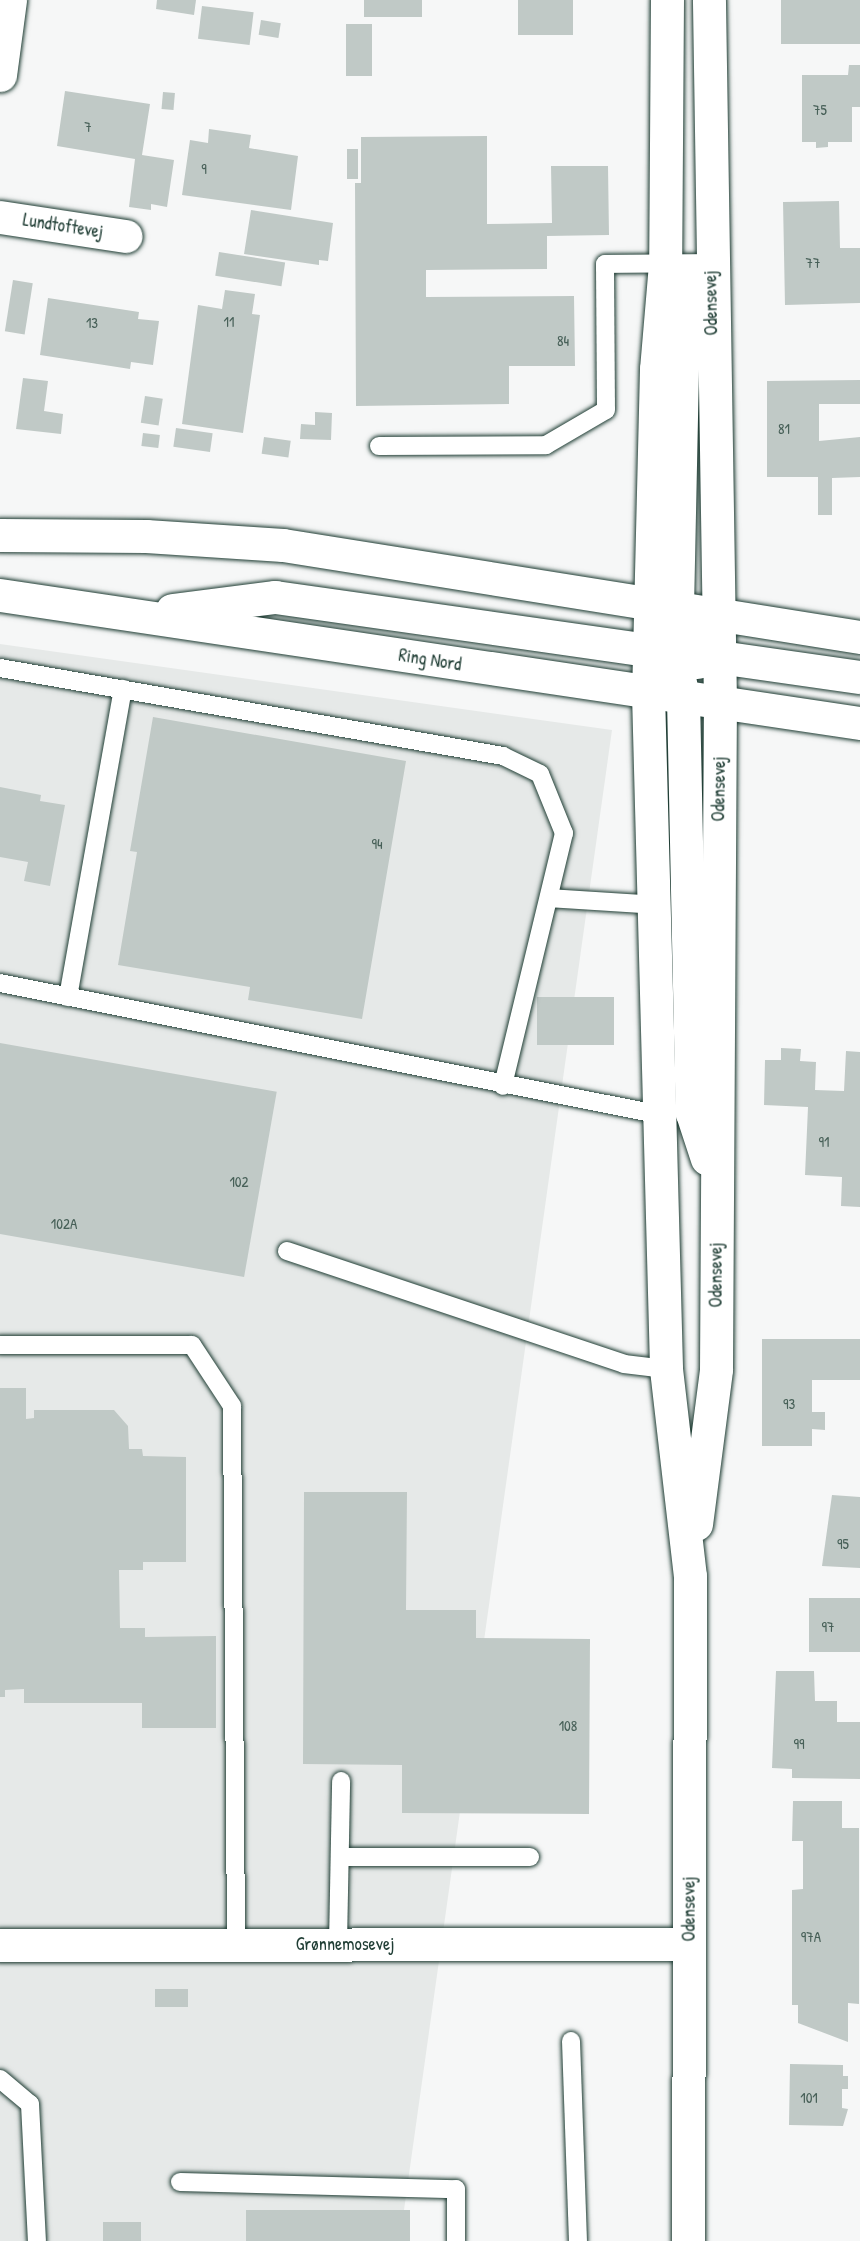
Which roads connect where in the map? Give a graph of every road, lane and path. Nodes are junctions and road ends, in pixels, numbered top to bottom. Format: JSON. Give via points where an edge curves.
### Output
{"nodes":[{"id":1,"x":10,"y":0,"type":"edge"},
{"id":2,"x":667,"y":0,"type":"edge"},
{"id":3,"x":709,"y":0,"type":"edge"},
{"id":4,"x":0,"y":75,"type":"edge"},
{"id":5,"x":0,"y":217,"type":"edge"},
{"id":6,"x":126,"y":236,"type":"dead end"},
{"id":7,"x":687,"y":264,"type":"junction"},
{"id":8,"x":379,"y":446,"type":"dead end"},
{"id":9,"x":0,"y":535,"type":"edge"},
{"id":10,"x":0,"y":595,"type":"edge"},
{"id":11,"x":662,"y":605,"type":"junction"},
{"id":12,"x":719,"y":614,"type":"junction"},
{"id":13,"x":132,"y":615,"type":"junction"},
{"id":14,"x":860,"y":637,"type":"edge"},
{"id":15,"x":683,"y":660,"type":"junction"},
{"id":16,"x":0,"y":668,"type":"edge"},
{"id":17,"x":860,"y":677,"type":"edge"},
{"id":18,"x":123,"y":689,"type":"junction"},
{"id":19,"x":648,"y":693,"type":"junction"},
{"id":20,"x":720,"y":703,"type":"junction"},
{"id":21,"x":860,"y":723,"type":"edge"},
{"id":22,"x":549,"y":898,"type":"junction"},
{"id":23,"x":657,"y":905,"type":"junction"},
{"id":24,"x":0,"y":983,"type":"edge"},
{"id":25,"x":68,"y":997,"type":"junction"},
{"id":26,"x":503,"y":1086,"type":"junction"},
{"id":27,"x":690,"y":1108,"type":"junction"},
{"id":28,"x":287,"y":1251,"type":"dead end"},
{"id":29,"x":0,"y":1345,"type":"edge"},
{"id":30,"x":666,"y":1369,"type":"junction"},
{"id":31,"x":690,"y":1576,"type":"junction"},
{"id":32,"x":341,"y":1781,"type":"dead end"},
{"id":33,"x":340,"y":1857,"type":"junction"},
{"id":34,"x":530,"y":1857,"type":"dead end"},
{"id":35,"x":236,"y":1944,"type":"junction"},
{"id":36,"x":338,"y":1944,"type":"junction"},
{"id":37,"x":689,"y":1944,"type":"junction"},
{"id":38,"x":0,"y":1945,"type":"edge"},
{"id":39,"x":571,"y":2041,"type":"dead end"},
{"id":40,"x":0,"y":2079,"type":"edge"},
{"id":41,"x":180,"y":2182,"type":"dead end"},
{"id":42,"x":692,"y":2238,"type":"edge"},
{"id":43,"x":38,"y":2241,"type":"edge"},
{"id":44,"x":456,"y":2241,"type":"edge"},
{"id":45,"x":578,"y":2241,"type":"edge"}],
"edges":[{"from":1,"to":4,"type":"main road"},
{"from":2,"to":7,"type":"main road","name":"Odensevej","via":[[667,134],[685,204]]},
{"from":3,"to":7,"type":"main road","name":"Odensevej"},
{"from":5,"to":6,"type":"main road","name":"Lundtoftevej"},
{"from":7,"to":8,"type":"lane","via":[[605,264],[606,410],[546,445]]},
{"from":7,"to":11,"type":"main road","name":"Odensevej","via":[[656,369]]},
{"from":7,"to":12,"type":"main road","name":"Odensevej"},
{"from":9,"to":11,"type":"main road","via":[[147,536],[283,545]]},
{"from":10,"to":13,"type":"main road","name":"Ring Nord"},
{"from":11,"to":12,"type":"main road"},
{"from":11,"to":15,"type":"main road","name":"Odensevej"},
{"from":12,"to":14,"type":"main road"},
{"from":12,"to":15,"type":"main road"},
{"from":13,"to":15,"type":"main road","via":[[275,597]]},
{"from":13,"to":19,"type":"main road","name":"Ring Nord"},
{"from":15,"to":17,"type":"main road"},
{"from":15,"to":19,"type":"main road","name":"Ring Nord"},
{"from":15,"to":19,"type":"main road","name":"Odensevej"},
{"from":15,"to":20,"type":"main road","name":"Odensevej"},
{"from":15,"to":20,"type":"main road","name":"Ring Nord"},
{"from":15,"to":27,"type":"main road"},
{"from":16,"to":18,"type":"lane"},
{"from":18,"to":22,"type":"lane","via":[[503,756],[540,774],[564,833]]},
{"from":18,"to":25,"type":"lane"},
{"from":19,"to":23,"type":"main road","name":"Odensevej"},
{"from":20,"to":21,"type":"main road","name":"Ring Nord"},
{"from":20,"to":27,"type":"main road","name":"Odensevej"},
{"from":22,"to":23,"type":"lane"},
{"from":22,"to":26,"type":"lane"},
{"from":23,"to":27,"type":"main road","name":"Odensevej"},
{"from":24,"to":25,"type":"lane"},
{"from":25,"to":26,"type":"lane"},
{"from":26,"to":27,"type":"lane"},
{"from":27,"to":30,"type":"main road","name":"Odensevej"},
{"from":27,"to":31,"type":"main road","name":"Odensevej","via":[[715,1183],[716,1369]]},
{"from":28,"to":30,"type":"lane","via":[[624,1364]]},
{"from":29,"to":35,"type":"lane","via":[[192,1345],[231,1406]]},
{"from":30,"to":31,"type":"main road","name":"Odensevej"},
{"from":31,"to":37,"type":"main road","name":"Odensevej"},
{"from":32,"to":33,"type":"lane"},
{"from":33,"to":34,"type":"lane"},
{"from":33,"to":36,"type":"lane"},
{"from":35,"to":36,"type":"main road","name":"Grønnemosevej"},
{"from":35,"to":38,"type":"main road","name":"Grønnemosevej"},
{"from":36,"to":37,"type":"main road","name":"Grønnemosevej"},
{"from":37,"to":42,"type":"main road","name":"Odensevej"},
{"from":39,"to":45,"type":"lane"},
{"from":40,"to":43,"type":"lane","via":[[30,2104]]},
{"from":41,"to":44,"type":"lane","via":[[456,2189]]}]}
